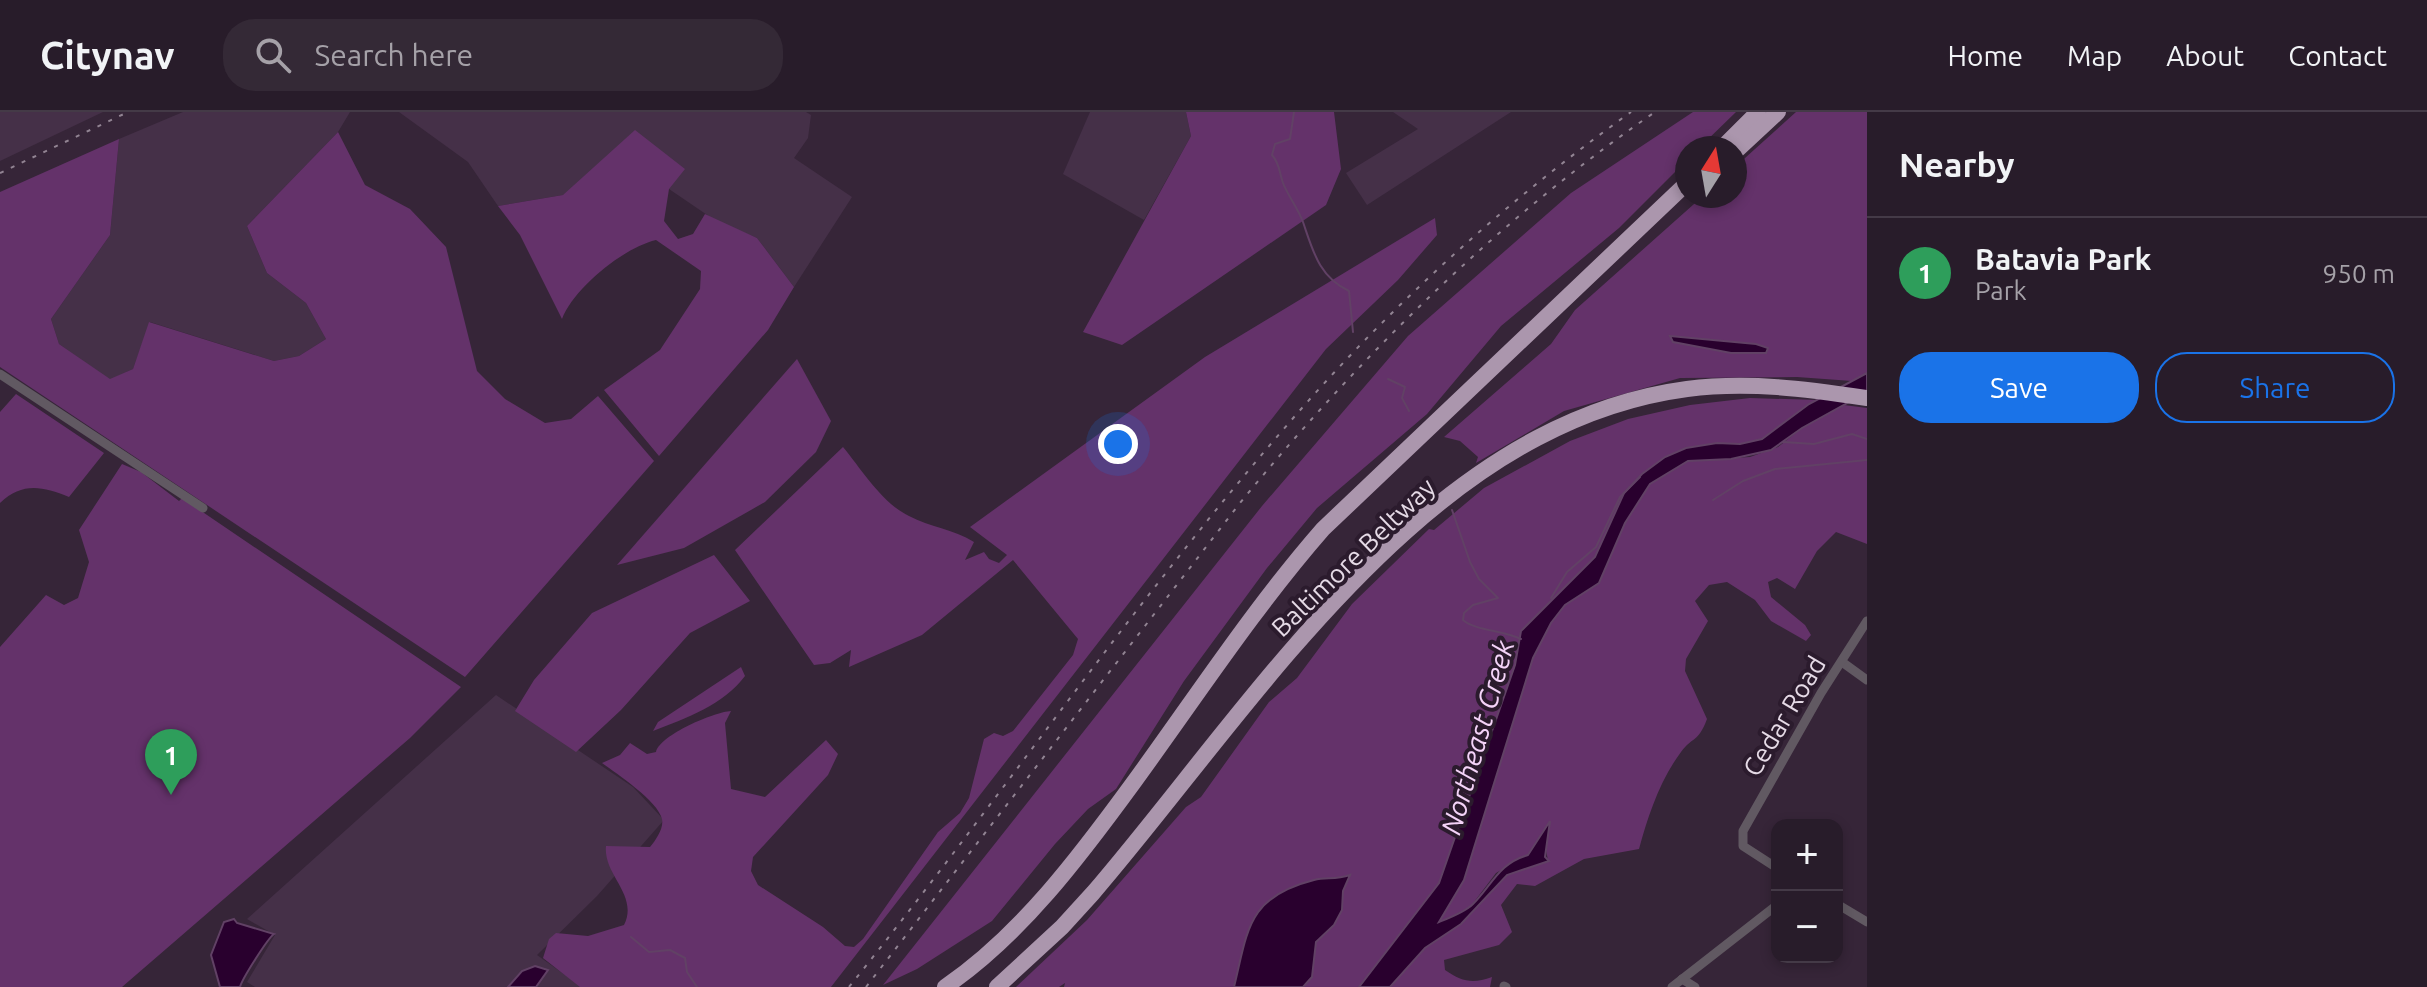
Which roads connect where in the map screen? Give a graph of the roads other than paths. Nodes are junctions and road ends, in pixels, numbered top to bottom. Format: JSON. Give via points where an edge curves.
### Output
{"nodes":[{"id":1,"x":1758,"y":112,"type":"edge"},
{"id":2,"x":1778,"y":112,"type":"edge"},
{"id":3,"x":1734,"y":136,"type":"edge"},
{"id":4,"x":1747,"y":141,"type":"edge"},
{"id":5,"x":1675,"y":195,"type":"edge"},
{"id":6,"x":1675,"y":207,"type":"edge"},
{"id":7,"x":0,"y":374,"type":"edge"},
{"id":8,"x":1484,"y":378,"type":"junction"},
{"id":9,"x":1867,"y":398,"type":"edge"},
{"id":10,"x":203,"y":508,"type":"dead end"},
{"id":11,"x":1867,"y":621,"type":"edge"},
{"id":12,"x":1842,"y":662,"type":"junction"},
{"id":13,"x":1867,"y":680,"type":"edge"},
{"id":14,"x":1771,"y":864,"type":"edge"},
{"id":15,"x":1843,"y":908,"type":"edge"},
{"id":16,"x":1771,"y":910,"type":"edge"},
{"id":17,"x":1867,"y":922,"type":"edge"},
{"id":18,"x":1682,"y":979,"type":"junction"},
{"id":19,"x":945,"y":987,"type":"edge"},
{"id":20,"x":997,"y":987,"type":"edge"},
{"id":21,"x":1672,"y":987,"type":"edge"},
{"id":22,"x":1695,"y":987,"type":"edge"}],
"edges":[{"from":1,"to":3,"type":"highway"},
{"from":2,"to":4,"type":"highway"},
{"from":5,"to":8,"type":"highway","name":"Baltimore Beltway"},
{"from":6,"to":8,"type":"highway"},
{"from":7,"to":10,"type":"street"},
{"from":8,"to":19,"type":"highway","name":"Baltimore Beltway","via":[[1323,529],[1067,869],[1004,938]]},
{"from":9,"to":20,"type":"highway","name":"Baltimore Beltway","via":[[1813,390],[1717,387],[1638,399],[1554,429],[1471,479],[1314,623],[1093,893]]},
{"from":11,"to":12,"type":"street","name":"Cedar Road"},
{"from":12,"to":13,"type":"street"},
{"from":12,"to":14,"type":"street","name":"Cedar Road","via":[[1741,836],[1746,849]]},
{"from":15,"to":17,"type":"street"},
{"from":16,"to":18,"type":"street"},
{"from":18,"to":21,"type":"street"},
{"from":18,"to":22,"type":"street"}]}
